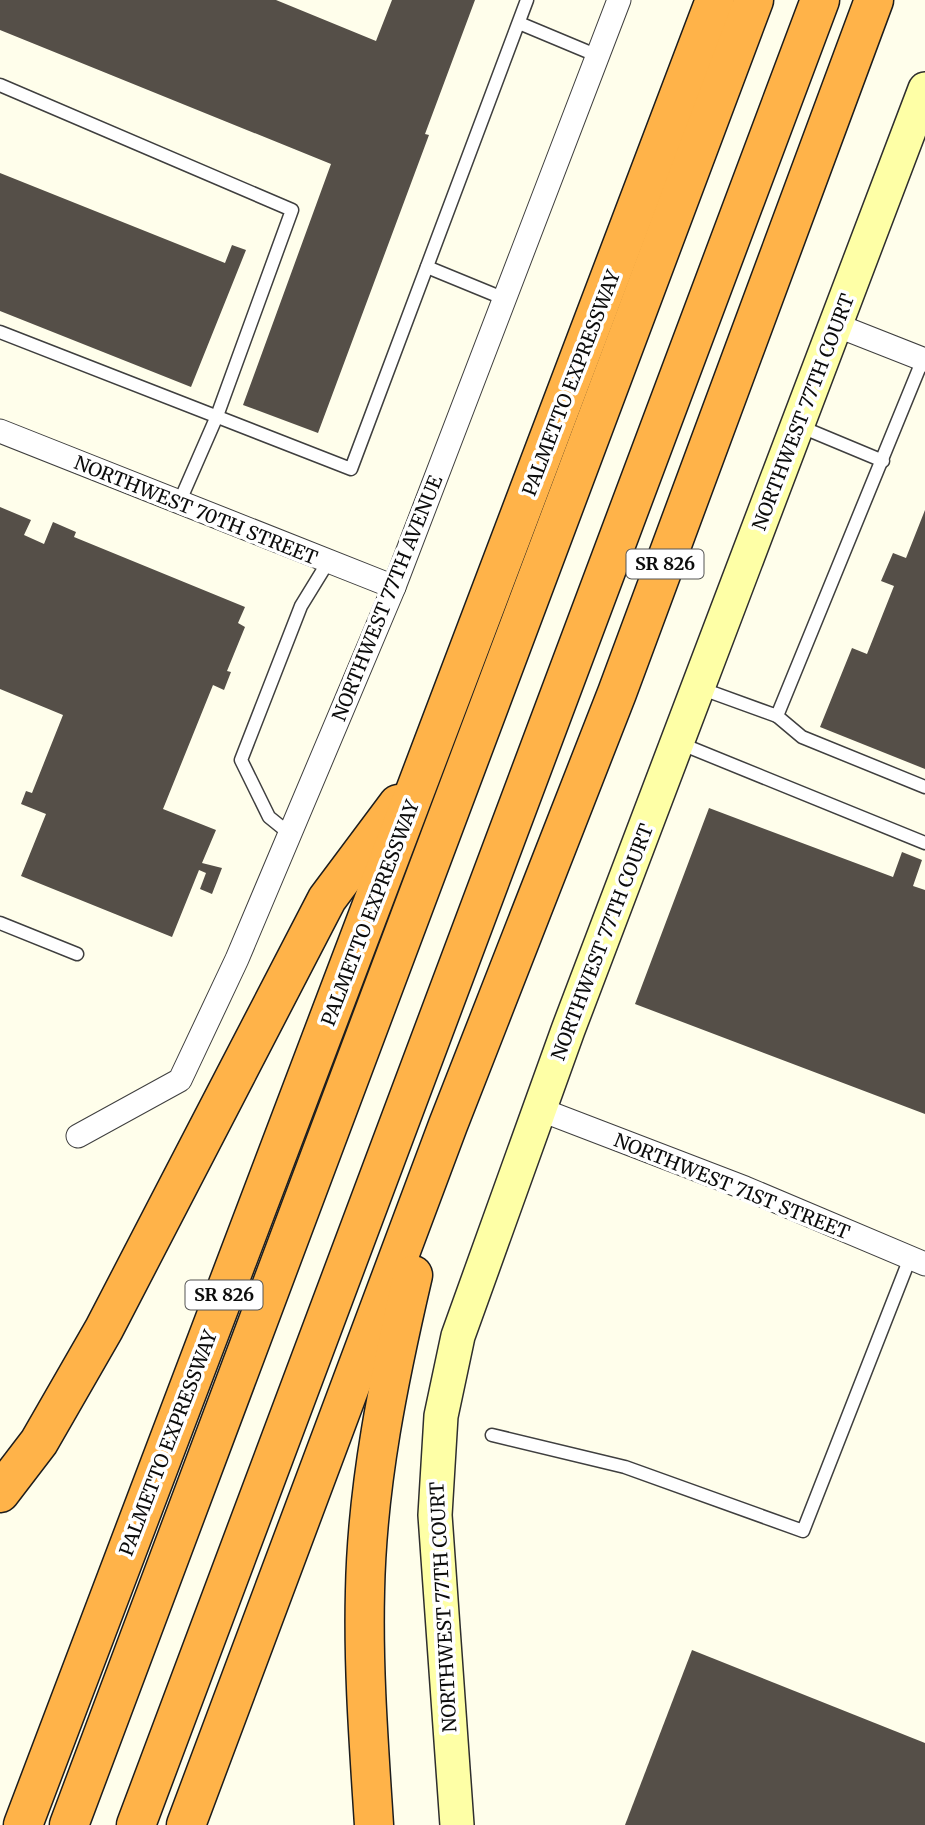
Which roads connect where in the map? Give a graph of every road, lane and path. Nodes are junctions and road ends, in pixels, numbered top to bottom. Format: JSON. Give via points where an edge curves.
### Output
{"nodes":[{"id":1,"x":527,"y":0,"type":"edge"},
{"id":2,"x":620,"y":0,"type":"edge"},
{"id":3,"x":715,"y":0,"type":"edge"},
{"id":4,"x":754,"y":0,"type":"edge"},
{"id":5,"x":820,"y":0,"type":"edge"},
{"id":6,"x":874,"y":0,"type":"edge"},
{"id":7,"x":519,"y":23,"type":"junction"},
{"id":8,"x":598,"y":56,"type":"junction"},
{"id":9,"x":0,"y":86,"type":"edge"},
{"id":10,"x":925,"y":89,"type":"edge"},
{"id":11,"x":919,"y":123,"type":"edge"},
{"id":12,"x":427,"y":267,"type":"junction"},
{"id":13,"x":505,"y":299,"type":"junction"},
{"id":14,"x":836,"y":325,"type":"junction"},
{"id":15,"x":0,"y":332,"type":"edge"},
{"id":16,"x":924,"y":360,"type":"edge"},
{"id":17,"x":216,"y":416,"type":"junction"},
{"id":18,"x":797,"y":425,"type":"junction"},
{"id":19,"x":0,"y":431,"type":"edge"},
{"id":20,"x":883,"y":461,"type":"junction"},
{"id":21,"x":178,"y":503,"type":"junction"},
{"id":22,"x":328,"y":562,"type":"junction"},
{"id":23,"x":394,"y":587,"type":"junction"},
{"id":24,"x":697,"y":687,"type":"junction"},
{"id":25,"x":777,"y":716,"type":"junction"},
{"id":26,"x":676,"y":742,"type":"junction"},
{"id":27,"x":426,"y":766,"type":"junction"},
{"id":28,"x":925,"y":787,"type":"edge"},
{"id":29,"x":290,"y":834,"type":"junction"},
{"id":30,"x":925,"y":843,"type":"edge"},
{"id":31,"x":0,"y":923,"type":"edge"},
{"id":32,"x":77,"y":954,"type":"dead end"},
{"id":33,"x":539,"y":1109,"type":"junction"},
{"id":34,"x":448,"y":1125,"type":"junction"},
{"id":35,"x":78,"y":1136,"type":"dead end"},
{"id":36,"x":918,"y":1261,"type":"edge"},
{"id":37,"x":492,"y":1435,"type":"dead end"},
{"id":38,"x":0,"y":1493,"type":"edge"},
{"id":39,"x":23,"y":1825,"type":"edge"},
{"id":40,"x":69,"y":1825,"type":"edge"},
{"id":41,"x":136,"y":1825,"type":"edge"},
{"id":42,"x":186,"y":1825,"type":"edge"},
{"id":43,"x":374,"y":1825,"type":"edge"},
{"id":44,"x":457,"y":1825,"type":"edge"}],
"edges":[{"from":1,"to":7,"type":"lane"},
{"from":2,"to":8,"type":"street","name":"NORTHWEST 77TH AVENUE"},
{"from":3,"to":27,"type":"highway","name":"PALMETTO EXPRESSWAY","number":"SR 826"},
{"from":4,"to":40,"type":"highway"},
{"from":5,"to":41,"type":"highway"},
{"from":6,"to":34,"type":"highway","number":"SR 826","via":[[617,692]]},
{"from":7,"to":8,"type":"lane"},
{"from":7,"to":12,"type":"lane"},
{"from":8,"to":13,"type":"street","name":"NORTHWEST 77TH AVENUE"},
{"from":9,"to":17,"type":"lane","via":[[292,210]]},
{"from":10,"to":11,"type":"street","name":"NORTHWEST 77TH COURT"},
{"from":11,"to":14,"type":"street","name":"NORTHWEST 77TH COURT"},
{"from":12,"to":13,"type":"lane"},
{"from":12,"to":17,"type":"lane","via":[[351,468]]},
{"from":13,"to":23,"type":"street","name":"NORTHWEST 77TH AVENUE"},
{"from":14,"to":16,"type":"street"},
{"from":14,"to":18,"type":"street","name":"NORTHWEST 77TH COURT"},
{"from":15,"to":17,"type":"lane"},
{"from":16,"to":20,"type":"lane"},
{"from":17,"to":21,"type":"lane"},
{"from":18,"to":20,"type":"lane"},
{"from":18,"to":24,"type":"street","name":"NORTHWEST 77TH COURT"},
{"from":19,"to":21,"type":"street","name":"NORTHWEST 70TH STREET"},
{"from":20,"to":25,"type":"lane"},
{"from":21,"to":22,"type":"street","name":"NORTHWEST 70TH STREET"},
{"from":22,"to":23,"type":"street","name":"NORTHWEST 70TH STREET"},
{"from":22,"to":29,"type":"lane","via":[[301,606],[241,760],[269,817]]},
{"from":23,"to":29,"type":"street","name":"NORTHWEST 77TH AVENUE"},
{"from":24,"to":25,"type":"lane"},
{"from":24,"to":26,"type":"street","name":"NORTHWEST 77TH COURT"},
{"from":25,"to":28,"type":"lane","via":[[802,737]]},
{"from":26,"to":30,"type":"lane"},
{"from":26,"to":33,"type":"street","name":"NORTHWEST 77TH COURT"},
{"from":27,"to":38,"type":"highway","via":[[327,899],[104,1329],[38,1442]]},
{"from":27,"to":39,"type":"highway","name":"PALMETTO EXPRESSWAY","number":"SR 826"},
{"from":29,"to":35,"type":"street","name":"NORTHWEST 77TH AVENUE","via":[[180,1080]]},
{"from":31,"to":32,"type":"lane"},
{"from":33,"to":36,"type":"street","name":"NORTHWEST 71ST STREET"},
{"from":33,"to":44,"type":"street","name":"NORTHWEST 77TH COURT","via":[[463,1317],[441,1416],[435,1472],[436,1561]]},
{"from":34,"to":42,"type":"highway","number":"SR 826"},
{"from":34,"to":43,"type":"highway","via":[[392,1366],[374,1478],[365,1590]]},
{"from":36,"to":37,"type":"lane","via":[[803,1531],[625,1467]]}]}
